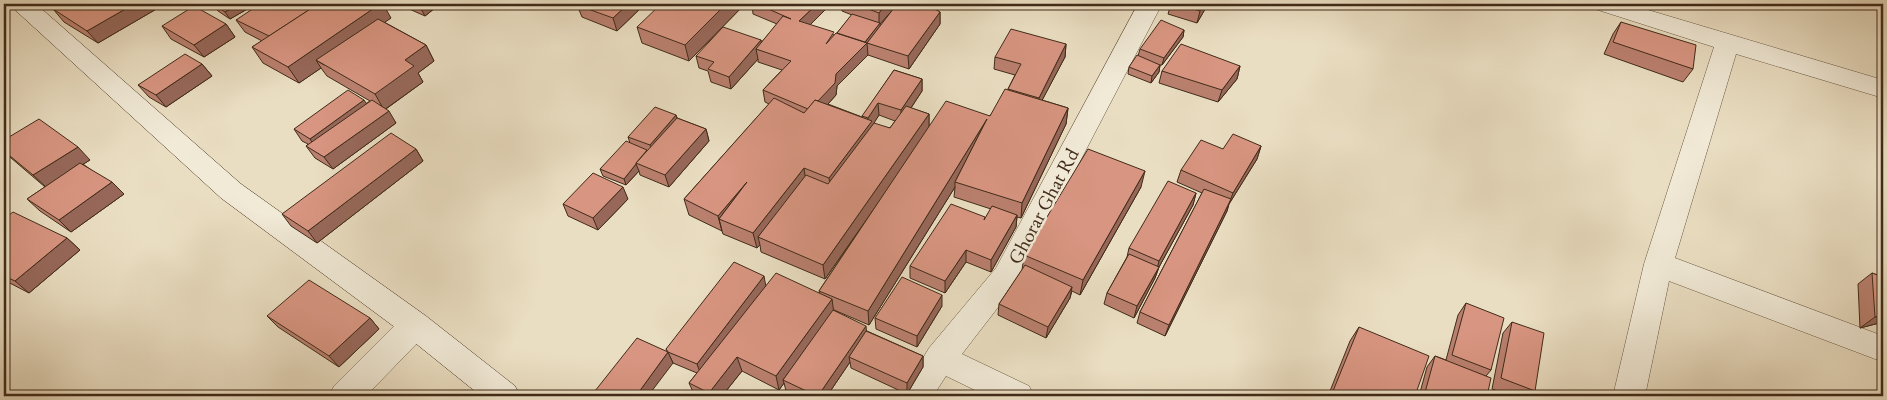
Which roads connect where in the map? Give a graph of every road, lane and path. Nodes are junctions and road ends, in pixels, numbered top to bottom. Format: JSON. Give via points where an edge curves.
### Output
{"nodes":[{"id":1,"x":22,"y":4,"type":"edge"},
{"id":2,"x":1150,"y":4,"type":"edge"},
{"id":3,"x":1603,"y":4,"type":"edge"},
{"id":4,"x":1727,"y":43,"type":"junction"},
{"id":5,"x":1883,"y":89,"type":"edge"},
{"id":6,"x":1658,"y":264,"type":"junction"},
{"id":7,"x":415,"y":325,"type":"junction"},
{"id":8,"x":1883,"y":349,"type":"edge"},
{"id":9,"x":940,"y":358,"type":"junction"},
{"id":10,"x":345,"y":396,"type":"edge"},
{"id":11,"x":504,"y":396,"type":"edge"},
{"id":12,"x":916,"y":396,"type":"edge"},
{"id":13,"x":1018,"y":396,"type":"edge"},
{"id":14,"x":1629,"y":396,"type":"edge"}],
"edges":[{"from":1,"to":7,"type":"street","via":[[231,191]]},
{"from":2,"to":9,"type":"street","name":"Ghorar Ghat Rd","via":[[1006,276]]},
{"from":3,"to":4,"type":"street"},
{"from":4,"to":5,"type":"street"},
{"from":4,"to":6,"type":"street"},
{"from":6,"to":8,"type":"street"},
{"from":6,"to":14,"type":"street"},
{"from":7,"to":10,"type":"street"},
{"from":7,"to":11,"type":"street"},
{"from":9,"to":12,"type":"street","name":"Ghorar Ghat Rd"},
{"from":9,"to":13,"type":"street"}]}
